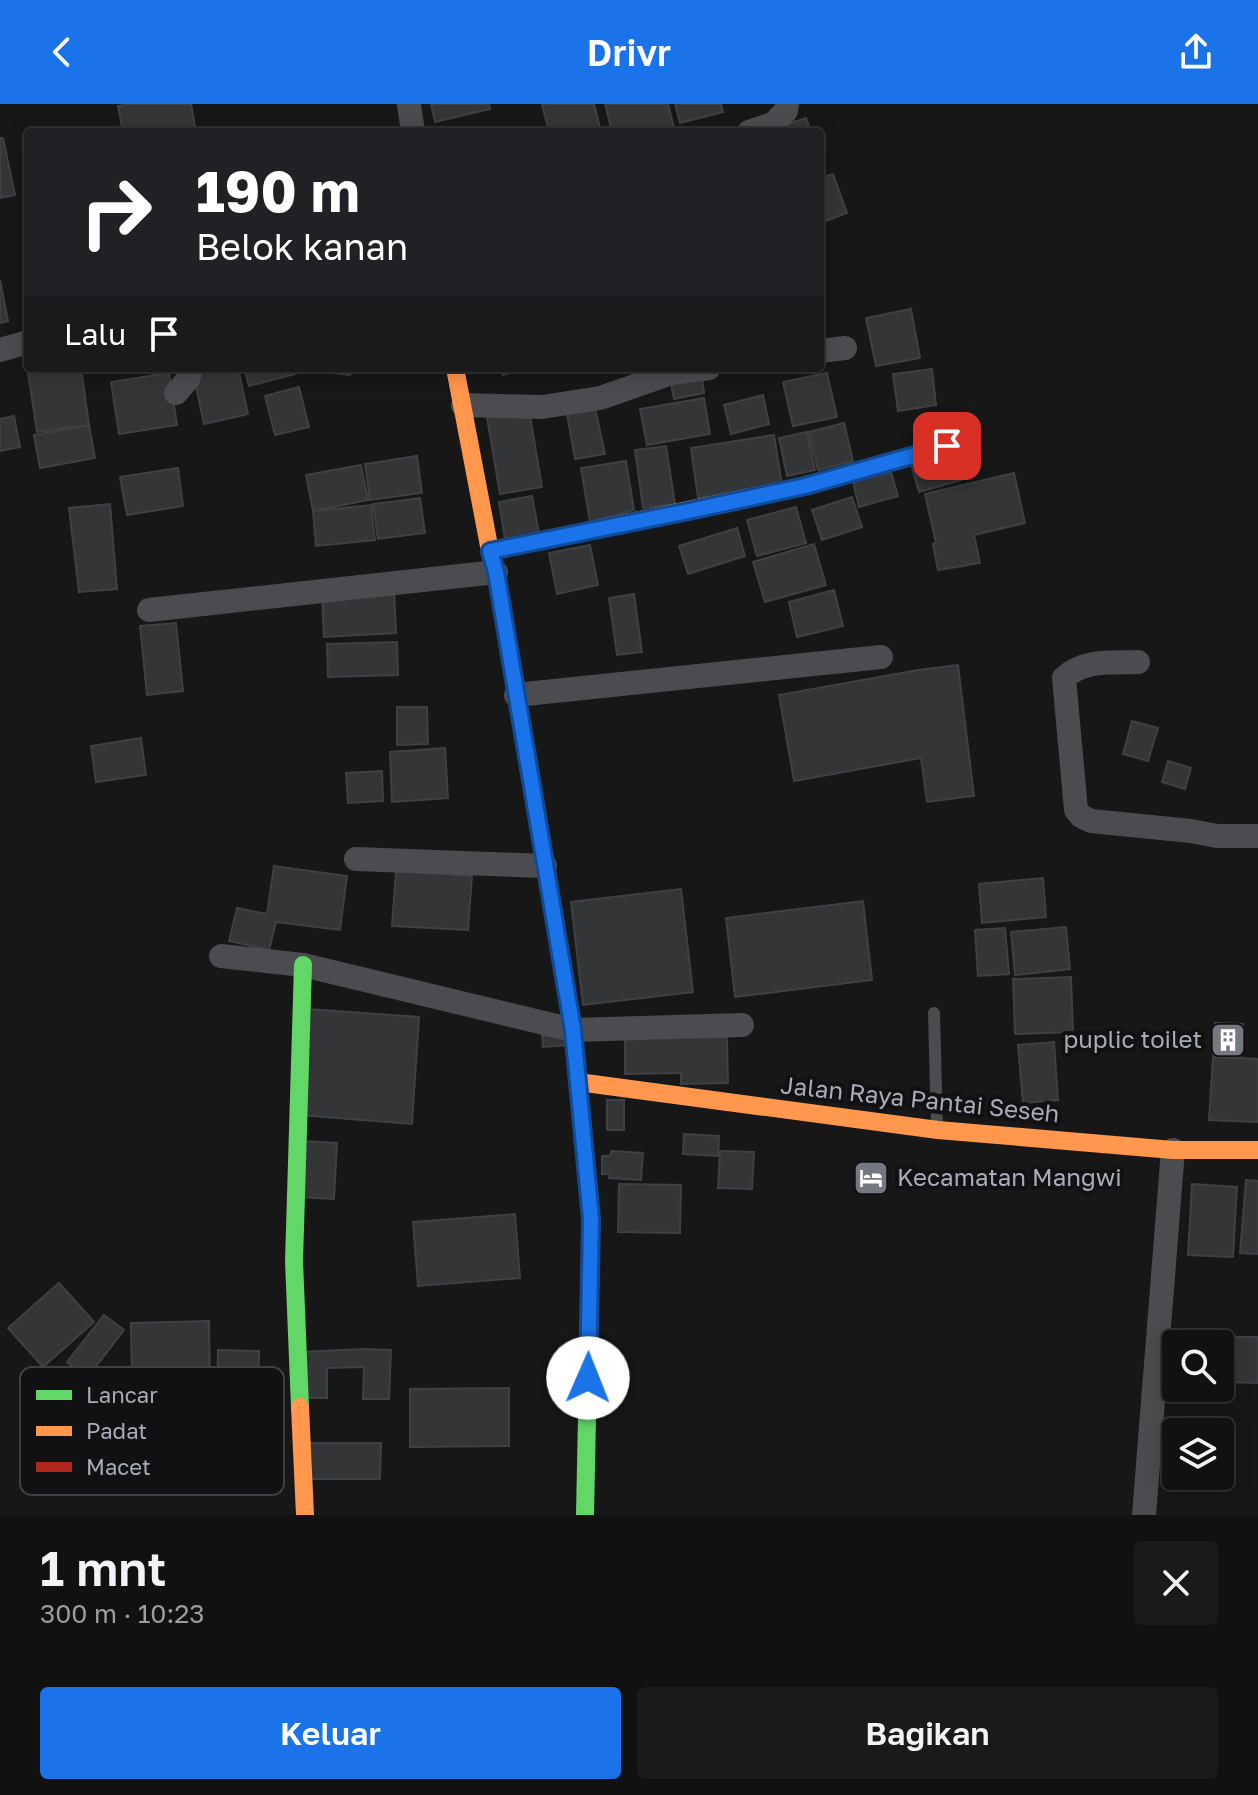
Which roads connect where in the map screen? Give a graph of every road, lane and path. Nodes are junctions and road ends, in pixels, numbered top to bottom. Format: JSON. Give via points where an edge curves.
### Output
{"nodes":[{"id":1,"x":409,"y":104,"type":"edge"},
{"id":2,"x":787,"y":104,"type":"edge"},
{"id":3,"x":412,"y":128,"type":"edge"},
{"id":4,"x":761,"y":128,"type":"edge"},
{"id":5,"x":24,"y":343,"type":"edge"},
{"id":6,"x":845,"y":348,"type":"dead end"},
{"id":7,"x":0,"y":350,"type":"edge"},
{"id":8,"x":824,"y":351,"type":"edge"},
{"id":9,"x":190,"y":372,"type":"edge"},
{"id":10,"x":456,"y":372,"type":"edge"},
{"id":11,"x":679,"y":372,"type":"edge"},
{"id":12,"x":176,"y":393,"type":"dead end"},
{"id":13,"x":463,"y":405,"type":"junction"},
{"id":14,"x":947,"y":446,"type":"dead end"},
{"id":15,"x":493,"y":561,"type":"junction"},
{"id":16,"x":149,"y":610,"type":"dead end"},
{"id":17,"x":881,"y":657,"type":"dead end"},
{"id":18,"x":1138,"y":662,"type":"dead end"},
{"id":19,"x":516,"y":695,"type":"junction"},
{"id":20,"x":1258,"y":836,"type":"edge"},
{"id":21,"x":356,"y":859,"type":"dead end"},
{"id":22,"x":545,"y":866,"type":"junction"},
{"id":23,"x":221,"y":956,"type":"dead end"},
{"id":24,"x":303,"y":965,"type":"junction"},
{"id":25,"x":934,"y":1013,"type":"dead end"},
{"id":26,"x":742,"y":1025,"type":"dead end"},
{"id":27,"x":573,"y":1030,"type":"junction"},
{"id":28,"x":578,"y":1082,"type":"junction"},
{"id":29,"x":938,"y":1130,"type":"junction"},
{"id":30,"x":1173,"y":1150,"type":"junction"},
{"id":31,"x":1258,"y":1150,"type":"edge"},
{"id":32,"x":305,"y":1515,"type":"edge"},
{"id":33,"x":585,"y":1515,"type":"edge"},
{"id":34,"x":1144,"y":1515,"type":"edge"}],
"edges":[{"from":1,"to":3,"type":"street"},
{"from":2,"to":4,"type":"street","via":[[773,124]]},
{"from":5,"to":7,"type":"street"},
{"from":6,"to":8,"type":"street"},
{"from":9,"to":12,"type":"street"},
{"from":10,"to":13,"type":"street"},
{"from":11,"to":13,"type":"street","via":[[600,398],[542,407]]},
{"from":13,"to":15,"type":"street"},
{"from":14,"to":15,"type":"street"},
{"from":15,"to":16,"type":"street"},
{"from":15,"to":19,"type":"street"},
{"from":17,"to":19,"type":"street"},
{"from":18,"to":20,"type":"street","via":[[1084,665],[1064,678],[1076,810],[1091,821]]},
{"from":19,"to":22,"type":"street"},
{"from":21,"to":22,"type":"street"},
{"from":22,"to":27,"type":"street"},
{"from":23,"to":24,"type":"street"},
{"from":24,"to":27,"type":"street"},
{"from":24,"to":32,"type":"street","via":[[294,1261]]},
{"from":25,"to":29,"type":"lane"},
{"from":26,"to":27,"type":"street"},
{"from":27,"to":28,"type":"street"},
{"from":28,"to":29,"type":"street","name":"Jalan Raya Pantai Seseh"},
{"from":28,"to":33,"type":"street","via":[[591,1219]]},
{"from":29,"to":30,"type":"street","name":"Jalan Raya Pantai Seseh"},
{"from":30,"to":31,"type":"street","name":"Jalan Raya Pantai Seseh"},
{"from":30,"to":34,"type":"street"}]}
